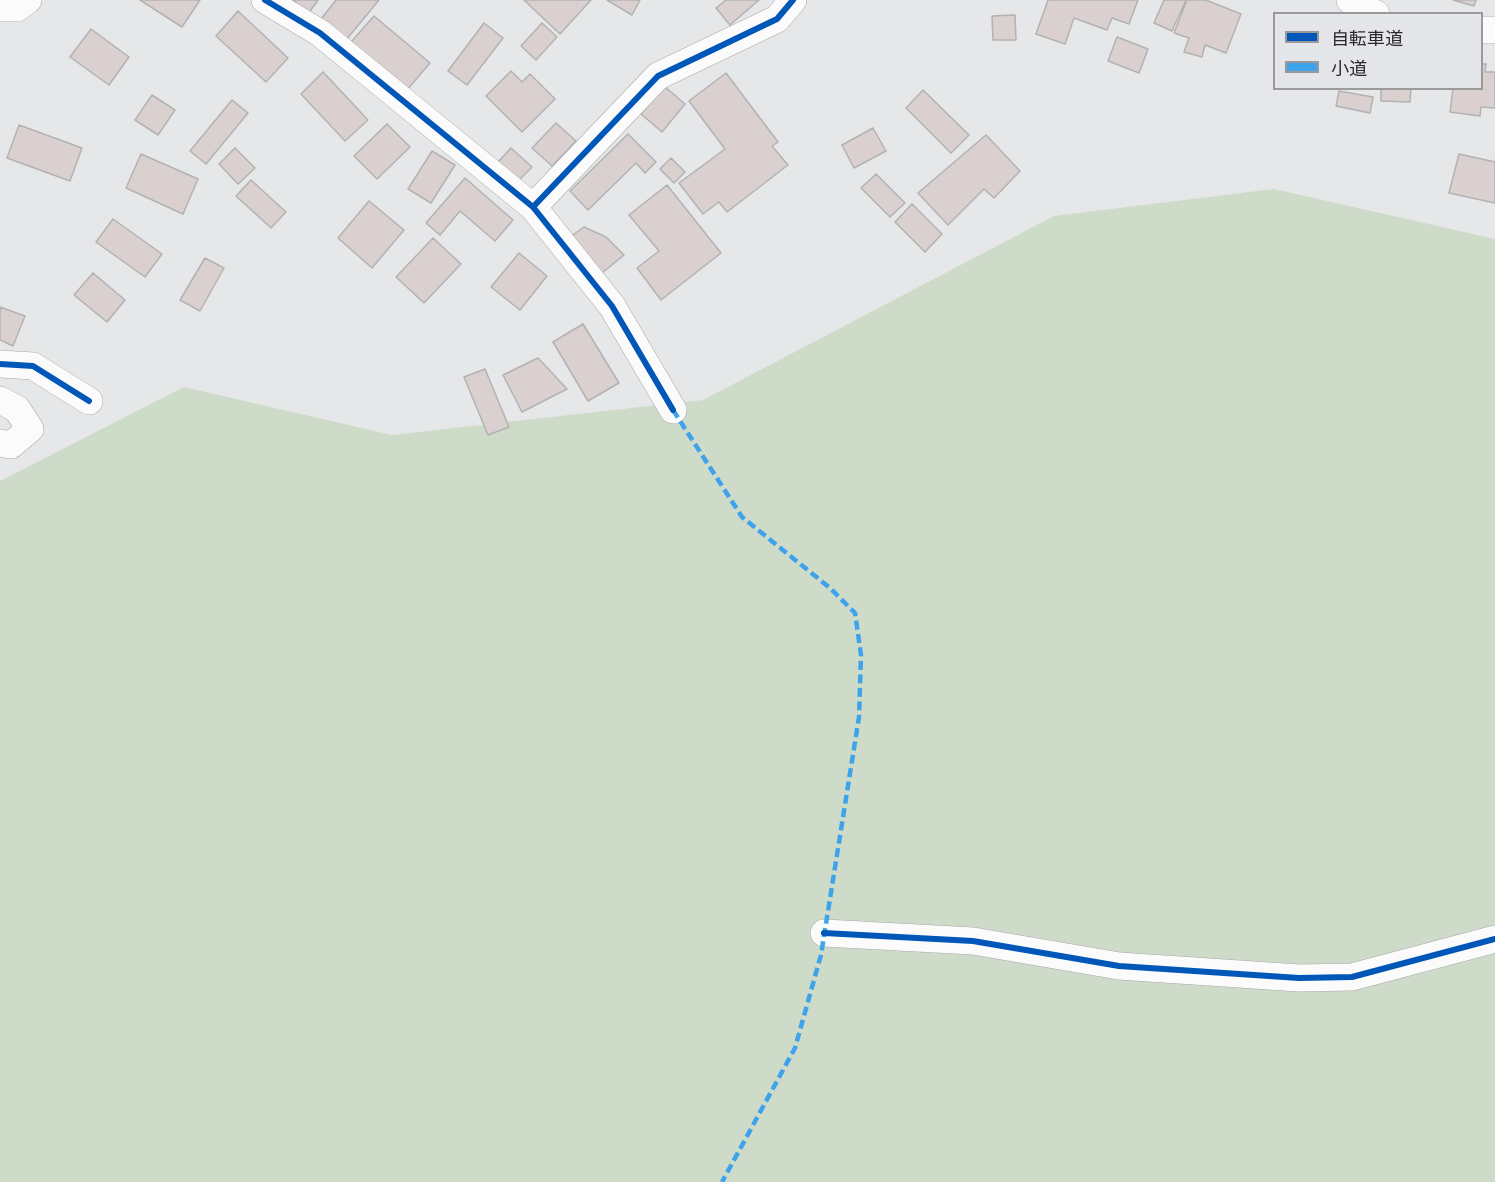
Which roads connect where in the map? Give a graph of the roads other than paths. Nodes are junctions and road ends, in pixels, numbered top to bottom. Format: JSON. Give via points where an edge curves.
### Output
{"nodes":[{"id":1,"x":28,"y":0,"type":"edge"},
{"id":2,"x":265,"y":0,"type":"edge"},
{"id":3,"x":793,"y":0,"type":"edge"},
{"id":4,"x":1350,"y":0,"type":"edge"},
{"id":5,"x":0,"y":8,"type":"edge"},
{"id":6,"x":1372,"y":12,"type":"edge"},
{"id":7,"x":533,"y":207,"type":"junction"},
{"id":8,"x":0,"y":364,"type":"edge"},
{"id":9,"x":0,"y":400,"type":"edge"},
{"id":10,"x":89,"y":401,"type":"dead end"},
{"id":11,"x":673,"y":410,"type":"dead end"},
{"id":12,"x":0,"y":444,"type":"edge"},
{"id":13,"x":824,"y":933,"type":"dead end"},
{"id":14,"x":1495,"y":939,"type":"edge"}],
"edges":[{"from":1,"to":5,"type":"street","via":[[17,8]]},
{"from":2,"to":7,"type":"street","via":[[320,33]]},
{"from":3,"to":7,"type":"street","via":[[777,19],[658,76]]},
{"from":4,"to":6,"type":"street"},
{"from":7,"to":11,"type":"street","via":[[612,306]]},
{"from":8,"to":10,"type":"street","via":[[33,366]]},
{"from":9,"to":12,"type":"street","via":[[17,409],[30,429],[11,445]]},
{"from":13,"to":14,"type":"street","via":[[973,941],[1119,966],[1299,978],[1352,976]]}]}
